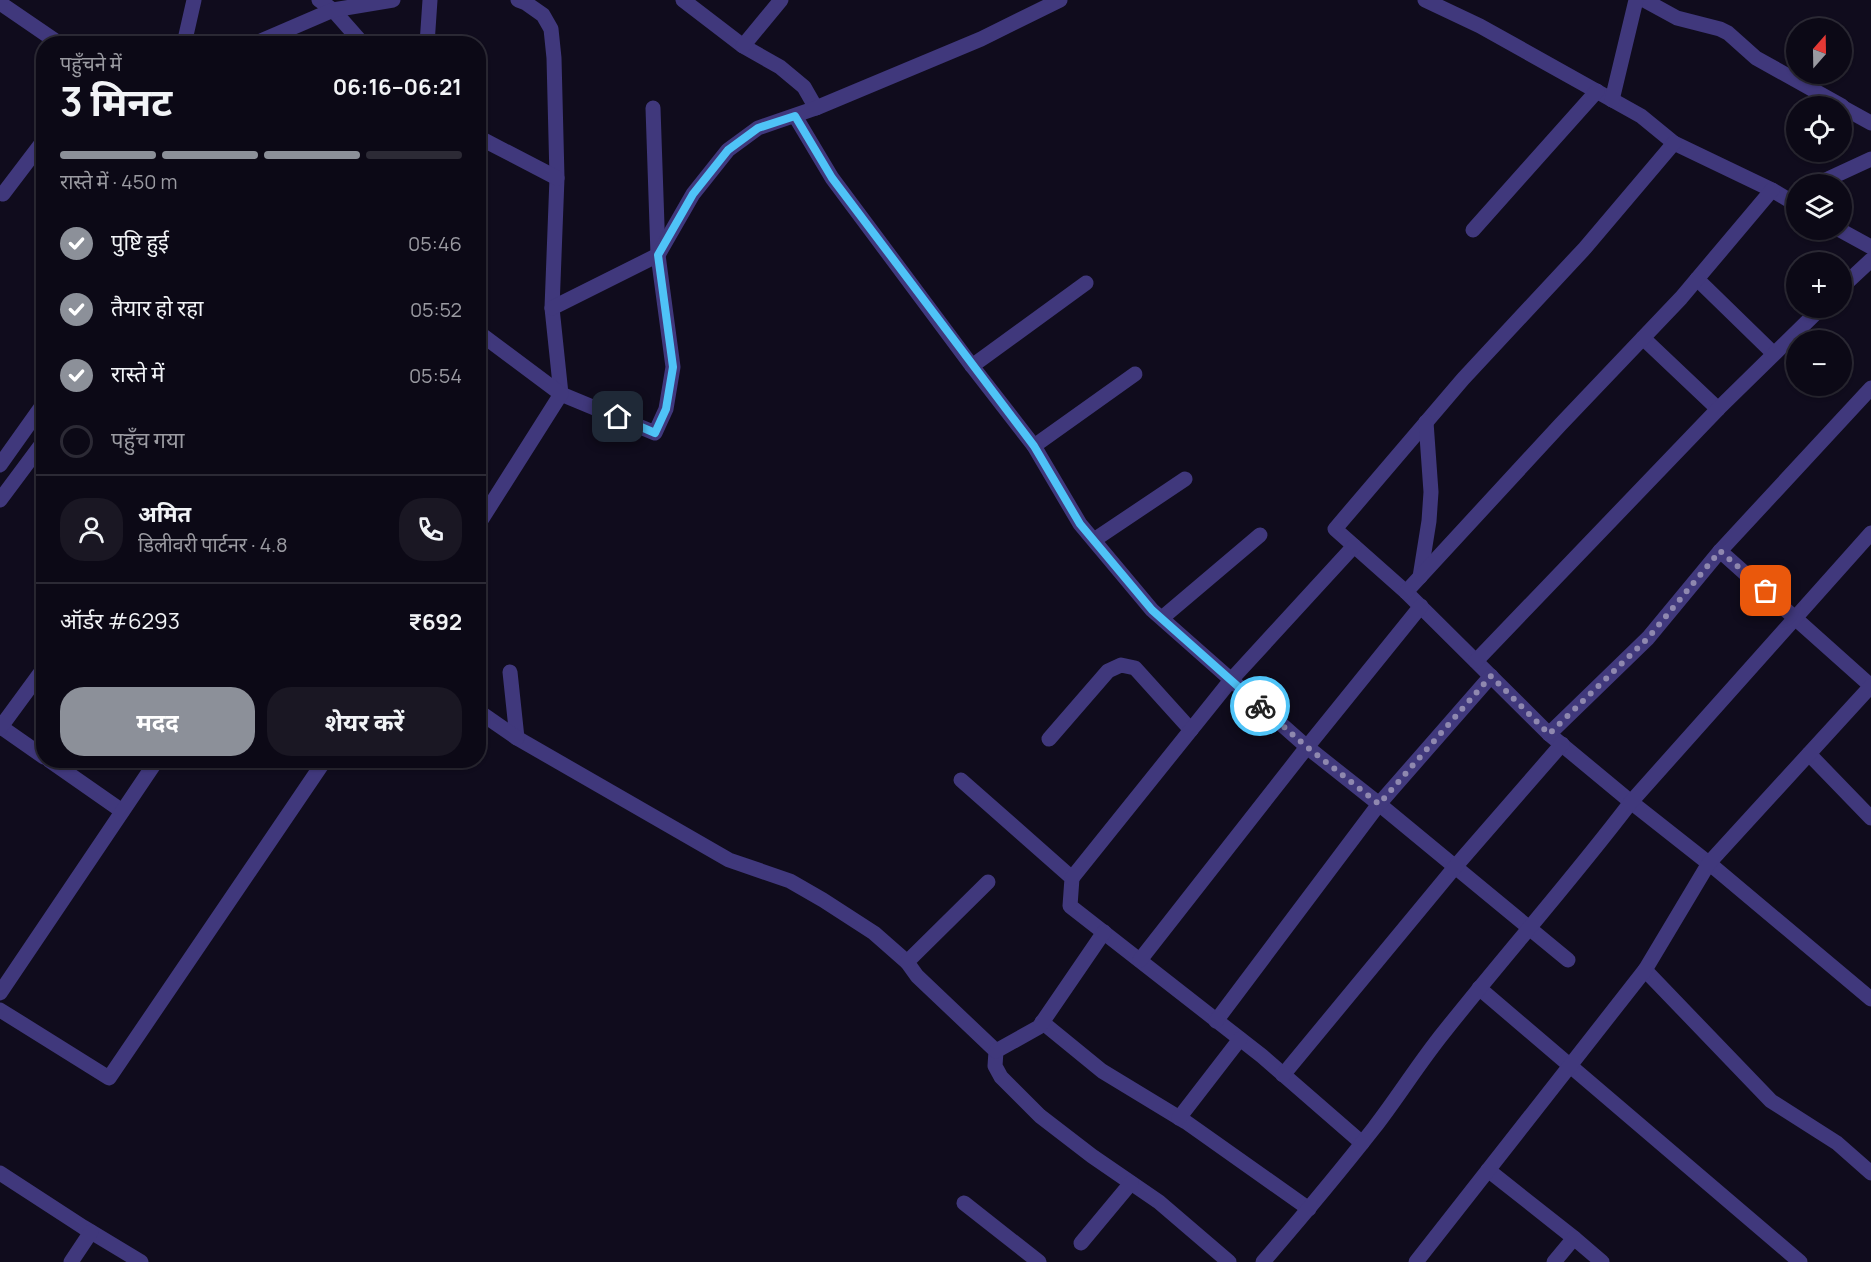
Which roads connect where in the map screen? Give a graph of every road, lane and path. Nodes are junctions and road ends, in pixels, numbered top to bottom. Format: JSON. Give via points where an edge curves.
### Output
{"nodes":[{"id":1,"x":194,"y":0,"type":"edge"},
{"id":2,"x":320,"y":0,"type":"edge"},
{"id":3,"x":393,"y":0,"type":"edge"},
{"id":4,"x":430,"y":0,"type":"edge"},
{"id":5,"x":518,"y":0,"type":"edge"},
{"id":6,"x":683,"y":0,"type":"edge"},
{"id":7,"x":781,"y":0,"type":"edge"},
{"id":8,"x":1060,"y":0,"type":"edge"},
{"id":9,"x":1425,"y":0,"type":"edge"},
{"id":10,"x":1636,"y":0,"type":"edge"},
{"id":11,"x":1644,"y":0,"type":"edge"},
{"id":12,"x":0,"y":3,"type":"edge"},
{"id":13,"x":333,"y":10,"type":"junction"},
{"id":14,"x":48,"y":36,"type":"edge"},
{"id":15,"x":187,"y":36,"type":"edge"},
{"id":16,"x":273,"y":36,"type":"edge"},
{"id":17,"x":356,"y":36,"type":"edge"},
{"id":18,"x":428,"y":36,"type":"edge"},
{"id":19,"x":743,"y":46,"type":"junction"},
{"id":20,"x":1597,"y":91,"type":"junction"},
{"id":21,"x":1823,"y":96,"type":"edge"},
{"id":22,"x":1611,"y":100,"type":"junction"},
{"id":23,"x":653,"y":108,"type":"dead end"},
{"id":24,"x":816,"y":108,"type":"junction"},
{"id":25,"x":1852,"y":113,"type":"edge"},
{"id":26,"x":795,"y":116,"type":"junction"},
{"id":27,"x":1871,"y":123,"type":"edge"},
{"id":28,"x":486,"y":141,"type":"edge"},
{"id":29,"x":1674,"y":143,"type":"junction"},
{"id":30,"x":36,"y":150,"type":"edge"},
{"id":31,"x":1871,"y":159,"type":"edge"},
{"id":32,"x":1839,"y":174,"type":"edge"},
{"id":33,"x":556,"y":178,"type":"junction"},
{"id":34,"x":1772,"y":190,"type":"junction"},
{"id":35,"x":1,"y":195,"type":"edge"},
{"id":36,"x":1786,"y":196,"type":"edge"},
{"id":37,"x":1473,"y":230,"type":"dead end"},
{"id":38,"x":1852,"y":237,"type":"edge"},
{"id":39,"x":1871,"y":247,"type":"edge"},
{"id":40,"x":658,"y":255,"type":"junction"},
{"id":41,"x":1871,"y":260,"type":"edge"},
{"id":42,"x":1852,"y":278,"type":"edge"},
{"id":43,"x":1697,"y":279,"type":"junction"},
{"id":44,"x":1086,"y":283,"type":"dead end"},
{"id":45,"x":552,"y":308,"type":"junction"},
{"id":46,"x":1810,"y":318,"type":"edge"},
{"id":47,"x":486,"y":338,"type":"edge"},
{"id":48,"x":1643,"y":338,"type":"junction"},
{"id":49,"x":1773,"y":353,"type":"junction"},
{"id":50,"x":972,"y":366,"type":"junction"},
{"id":51,"x":1135,"y":374,"type":"dead end"},
{"id":52,"x":1871,"y":388,"type":"edge"},
{"id":53,"x":561,"y":394,"type":"junction"},
{"id":54,"x":1718,"y":409,"type":"junction"},
{"id":55,"x":36,"y":415,"type":"edge"},
{"id":56,"x":1426,"y":422,"type":"junction"},
{"id":57,"x":1034,"y":446,"type":"junction"},
{"id":58,"x":36,"y":452,"type":"edge"},
{"id":59,"x":0,"y":465,"type":"edge"},
{"id":60,"x":1185,"y":479,"type":"dead end"},
{"id":61,"x":0,"y":500,"type":"edge"},
{"id":62,"x":486,"y":512,"type":"edge"},
{"id":63,"x":1871,"y":533,"type":"edge"},
{"id":64,"x":1260,"y":535,"type":"dead end"},
{"id":65,"x":1094,"y":540,"type":"junction"},
{"id":66,"x":1354,"y":546,"type":"junction"},
{"id":67,"x":1720,"y":551,"type":"junction"},
{"id":68,"x":1419,"y":578,"type":"junction"},
{"id":69,"x":1406,"y":592,"type":"junction"},
{"id":70,"x":1421,"y":606,"type":"junction"},
{"id":71,"x":1162,"y":618,"type":"junction"},
{"id":72,"x":1796,"y":619,"type":"junction"},
{"id":73,"x":1476,"y":661,"type":"junction"},
{"id":74,"x":510,"y":672,"type":"dead end"},
{"id":75,"x":1491,"y":676,"type":"junction"},
{"id":76,"x":36,"y":679,"type":"edge"},
{"id":77,"x":1231,"y":680,"type":"junction"},
{"id":78,"x":1871,"y":686,"type":"edge"},
{"id":79,"x":486,"y":717,"type":"edge"},
{"id":80,"x":0,"y":728,"type":"edge"},
{"id":81,"x":1191,"y":729,"type":"junction"},
{"id":82,"x":1549,"y":734,"type":"junction"},
{"id":83,"x":517,"y":738,"type":"junction"},
{"id":84,"x":1049,"y":739,"type":"dead end"},
{"id":85,"x":1562,"y":744,"type":"junction"},
{"id":86,"x":1307,"y":747,"type":"junction"},
{"id":87,"x":36,"y":752,"type":"edge"},
{"id":88,"x":1809,"y":754,"type":"junction"},
{"id":89,"x":60,"y":768,"type":"edge"},
{"id":90,"x":152,"y":768,"type":"edge"},
{"id":91,"x":320,"y":768,"type":"edge"},
{"id":92,"x":961,"y":780,"type":"dead end"},
{"id":93,"x":1631,"y":802,"type":"junction"},
{"id":94,"x":1379,"y":804,"type":"junction"},
{"id":95,"x":122,"y":811,"type":"junction"},
{"id":96,"x":1871,"y":818,"type":"edge"},
{"id":97,"x":1709,"y":863,"type":"junction"},
{"id":98,"x":1455,"y":867,"type":"junction"},
{"id":99,"x":1072,"y":878,"type":"junction"},
{"id":100,"x":988,"y":882,"type":"dead end"},
{"id":101,"x":1529,"y":927,"type":"junction"},
{"id":102,"x":1104,"y":932,"type":"junction"},
{"id":103,"x":1140,"y":960,"type":"junction"},
{"id":104,"x":1568,"y":960,"type":"dead end"},
{"id":105,"x":907,"y":962,"type":"junction"},
{"id":106,"x":1645,"y":970,"type":"junction"},
{"id":107,"x":1479,"y":988,"type":"junction"},
{"id":108,"x":0,"y":993,"type":"edge"},
{"id":109,"x":1871,"y":999,"type":"edge"},
{"id":110,"x":0,"y":1010,"type":"edge"},
{"id":111,"x":1216,"y":1021,"type":"junction"},
{"id":112,"x":1042,"y":1022,"type":"junction"},
{"id":113,"x":1240,"y":1039,"type":"junction"},
{"id":114,"x":996,"y":1051,"type":"junction"},
{"id":115,"x":1569,"y":1065,"type":"junction"},
{"id":116,"x":1283,"y":1075,"type":"junction"},
{"id":117,"x":1179,"y":1118,"type":"junction"},
{"id":118,"x":1362,"y":1143,"type":"junction"},
{"id":119,"x":1488,"y":1170,"type":"junction"},
{"id":120,"x":0,"y":1173,"type":"edge"},
{"id":121,"x":1871,"y":1173,"type":"edge"},
{"id":122,"x":1131,"y":1183,"type":"junction"},
{"id":123,"x":964,"y":1203,"type":"dead end"},
{"id":124,"x":1309,"y":1209,"type":"junction"},
{"id":125,"x":91,"y":1232,"type":"junction"},
{"id":126,"x":1574,"y":1238,"type":"junction"},
{"id":127,"x":1081,"y":1244,"type":"dead end"},
{"id":128,"x":71,"y":1262,"type":"edge"},
{"id":129,"x":141,"y":1262,"type":"edge"},
{"id":130,"x":1039,"y":1262,"type":"edge"},
{"id":131,"x":1229,"y":1262,"type":"edge"},
{"id":132,"x":1263,"y":1262,"type":"edge"},
{"id":133,"x":1416,"y":1262,"type":"edge"},
{"id":134,"x":1554,"y":1262,"type":"edge"},
{"id":135,"x":1602,"y":1262,"type":"edge"},
{"id":136,"x":1800,"y":1262,"type":"edge"}],
"edges":[{"from":1,"to":15,"type":"street"},
{"from":2,"to":13,"type":"street"},
{"from":3,"to":13,"type":"street"},
{"from":4,"to":18,"type":"street"},
{"from":5,"to":33,"type":"street","via":[[543,15],[551,29]]},
{"from":6,"to":19,"type":"street"},
{"from":7,"to":19,"type":"street"},
{"from":8,"to":24,"type":"street","via":[[981,39]]},
{"from":9,"to":20,"type":"street"},
{"from":10,"to":22,"type":"street"},
{"from":11,"to":21,"type":"street","via":[[1677,18],[1728,33],[1756,58]]},
{"from":12,"to":14,"type":"street"},
{"from":13,"to":16,"type":"street"},
{"from":13,"to":17,"type":"street"},
{"from":19,"to":24,"type":"street","via":[[780,67],[804,87]]},
{"from":20,"to":22,"type":"street"},
{"from":20,"to":37,"type":"street"},
{"from":22,"to":29,"type":"street","via":[[1641,116]]},
{"from":23,"to":40,"type":"street"},
{"from":24,"to":26,"type":"street"},
{"from":25,"to":27,"type":"street"},
{"from":26,"to":40,"type":"street","via":[[758,128],[728,150],[693,194]]},
{"from":26,"to":50,"type":"street","via":[[832,178]]},
{"from":28,"to":33,"type":"street"},
{"from":29,"to":34,"type":"street"},
{"from":29,"to":56,"type":"street","via":[[1585,248]]},
{"from":30,"to":35,"type":"street"},
{"from":31,"to":32,"type":"street"},
{"from":33,"to":45,"type":"street"},
{"from":34,"to":36,"type":"street"},
{"from":34,"to":43,"type":"street"},
{"from":38,"to":39,"type":"street"},
{"from":40,"to":45,"type":"street"},
{"from":40,"to":53,"type":"street","via":[[673,367],[666,409],[655,433]]},
{"from":41,"to":42,"type":"street"},
{"from":43,"to":48,"type":"street"},
{"from":43,"to":49,"type":"street"},
{"from":44,"to":50,"type":"street"},
{"from":45,"to":53,"type":"street"},
{"from":46,"to":49,"type":"street"},
{"from":47,"to":53,"type":"street"},
{"from":48,"to":54,"type":"street"},
{"from":48,"to":68,"type":"street"},
{"from":49,"to":54,"type":"street"},
{"from":50,"to":57,"type":"street"},
{"from":51,"to":57,"type":"street"},
{"from":52,"to":67,"type":"street"},
{"from":53,"to":62,"type":"street"},
{"from":54,"to":73,"type":"street"},
{"from":55,"to":59,"type":"street"},
{"from":56,"to":66,"type":"street","via":[[1335,529]]},
{"from":56,"to":68,"type":"street","via":[[1431,492]]},
{"from":57,"to":65,"type":"street","via":[[1080,524]]},
{"from":58,"to":61,"type":"street"},
{"from":60,"to":65,"type":"street"},
{"from":63,"to":72,"type":"street"},
{"from":64,"to":71,"type":"street"},
{"from":65,"to":71,"type":"street"},
{"from":66,"to":69,"type":"street"},
{"from":66,"to":77,"type":"street"},
{"from":67,"to":72,"type":"street"},
{"from":67,"to":82,"type":"street","via":[[1648,638]]},
{"from":68,"to":69,"type":"street"},
{"from":69,"to":70,"type":"street"},
{"from":70,"to":73,"type":"street"},
{"from":70,"to":86,"type":"street"},
{"from":71,"to":77,"type":"street"},
{"from":72,"to":78,"type":"street"},
{"from":72,"to":93,"type":"street"},
{"from":73,"to":75,"type":"street"},
{"from":74,"to":83,"type":"street"},
{"from":75,"to":82,"type":"street"},
{"from":75,"to":94,"type":"street"},
{"from":76,"to":80,"type":"street"},
{"from":77,"to":81,"type":"street"},
{"from":77,"to":86,"type":"street"},
{"from":78,"to":88,"type":"street"},
{"from":79,"to":83,"type":"street"},
{"from":80,"to":87,"type":"street"},
{"from":81,"to":84,"type":"street","via":[[1136,668],[1121,665],[1108,671]]},
{"from":81,"to":99,"type":"street"},
{"from":82,"to":85,"type":"street"},
{"from":83,"to":105,"type":"street","via":[[729,860],[790,881],[874,933]]},
{"from":85,"to":93,"type":"street"},
{"from":85,"to":98,"type":"street"},
{"from":86,"to":94,"type":"street"},
{"from":86,"to":103,"type":"street"},
{"from":88,"to":96,"type":"street"},
{"from":88,"to":97,"type":"street"},
{"from":89,"to":95,"type":"street"},
{"from":90,"to":95,"type":"street"},
{"from":91,"to":110,"type":"street","via":[[109,1078]]},
{"from":92,"to":99,"type":"street"},
{"from":93,"to":97,"type":"street"},
{"from":93,"to":101,"type":"street"},
{"from":94,"to":98,"type":"street"},
{"from":94,"to":111,"type":"street"},
{"from":95,"to":108,"type":"street"},
{"from":97,"to":106,"type":"street"},
{"from":97,"to":109,"type":"street"},
{"from":98,"to":101,"type":"street"},
{"from":98,"to":116,"type":"street"},
{"from":99,"to":102,"type":"street","via":[[1070,906]]},
{"from":100,"to":105,"type":"street"},
{"from":101,"to":104,"type":"street"},
{"from":101,"to":107,"type":"street"},
{"from":102,"to":103,"type":"street"},
{"from":102,"to":112,"type":"street"},
{"from":103,"to":111,"type":"street"},
{"from":105,"to":114,"type":"street","via":[[916,976]]},
{"from":106,"to":115,"type":"street"},
{"from":106,"to":121,"type":"street","via":[[1771,1101],[1837,1143]]},
{"from":107,"to":115,"type":"street"},
{"from":107,"to":118,"type":"street"},
{"from":111,"to":113,"type":"street"},
{"from":112,"to":114,"type":"street"},
{"from":112,"to":117,"type":"street","via":[[1102,1071]]},
{"from":113,"to":116,"type":"street"},
{"from":113,"to":117,"type":"street"},
{"from":114,"to":122,"type":"street","via":[[995,1066],[1010,1088]]},
{"from":115,"to":119,"type":"street"},
{"from":115,"to":136,"type":"street"},
{"from":116,"to":118,"type":"street"},
{"from":117,"to":124,"type":"street"},
{"from":118,"to":124,"type":"street"},
{"from":119,"to":126,"type":"street"},
{"from":119,"to":133,"type":"street"},
{"from":120,"to":125,"type":"street"},
{"from":122,"to":127,"type":"street"},
{"from":122,"to":131,"type":"street"},
{"from":123,"to":130,"type":"street"},
{"from":124,"to":132,"type":"street"},
{"from":125,"to":128,"type":"street"},
{"from":125,"to":129,"type":"street"},
{"from":126,"to":134,"type":"street"},
{"from":126,"to":135,"type":"street"}]}
